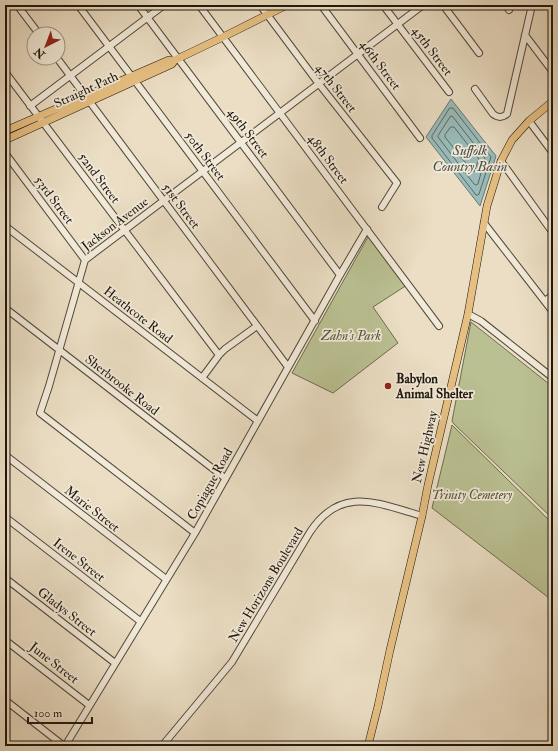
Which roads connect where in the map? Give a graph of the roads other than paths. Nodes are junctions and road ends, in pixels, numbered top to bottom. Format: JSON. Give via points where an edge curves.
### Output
{"nodes":[{"id":1,"x":17,"y":5,"type":"edge"},
{"id":2,"x":78,"y":5,"type":"edge"},
{"id":3,"x":138,"y":5,"type":"edge"},
{"id":4,"x":164,"y":5,"type":"edge"},
{"id":5,"x":199,"y":5,"type":"edge"},
{"id":6,"x":260,"y":5,"type":"edge"},
{"id":7,"x":287,"y":5,"type":"edge"},
{"id":8,"x":321,"y":5,"type":"edge"},
{"id":9,"x":383,"y":5,"type":"edge"},
{"id":10,"x":423,"y":5,"type":"edge"},
{"id":11,"x":443,"y":5,"type":"edge"},
{"id":12,"x":532,"y":5,"type":"edge"},
{"id":13,"x":267,"y":14,"type":"junction"},
{"id":14,"x":148,"y":18,"type":"junction"},
{"id":15,"x":398,"y":24,"type":"junction"},
{"id":16,"x":33,"y":26,"type":"edge"},
{"id":17,"x":525,"y":35,"type":"junction"},
{"id":18,"x":223,"y":37,"type":"junction"},
{"id":19,"x":109,"y":47,"type":"junction"},
{"id":20,"x":479,"y":52,"type":"dead end"},
{"id":21,"x":358,"y":54,"type":"junction"},
{"id":22,"x":177,"y":59,"type":"junction"},
{"id":23,"x":63,"y":66,"type":"edge"},
{"id":24,"x":5,"y":72,"type":"edge"},
{"id":25,"x":553,"y":72,"type":"edge"},
{"id":26,"x":70,"y":76,"type":"junction"},
{"id":27,"x":133,"y":79,"type":"junction"},
{"id":28,"x":319,"y":84,"type":"junction"},
{"id":29,"x":475,"y":89,"type":"dead end"},
{"id":30,"x":449,"y":92,"type":"dead end"},
{"id":31,"x":88,"y":99,"type":"junction"},
{"id":32,"x":553,"y":101,"type":"edge"},
{"id":33,"x":30,"y":106,"type":"junction"},
{"id":34,"x":280,"y":113,"type":"junction"},
{"id":35,"x":38,"y":117,"type":"junction"},
{"id":36,"x":529,"y":121,"type":"junction"},
{"id":37,"x":43,"y":123,"type":"junction"},
{"id":38,"x":5,"y":131,"type":"edge"},
{"id":39,"x":420,"y":138,"type":"dead end"},
{"id":40,"x":5,"y":140,"type":"edge"},
{"id":41,"x":241,"y":142,"type":"junction"},
{"id":42,"x":5,"y":153,"type":"edge"},
{"id":43,"x":553,"y":153,"type":"edge"},
{"id":44,"x":501,"y":162,"type":"junction"},
{"id":45,"x":202,"y":171,"type":"junction"},
{"id":46,"x":164,"y":201,"type":"junction"},
{"id":47,"x":382,"y":207,"type":"dead end"},
{"id":48,"x":484,"y":223,"type":"junction"},
{"id":49,"x":5,"y":226,"type":"edge"},
{"id":50,"x":367,"y":229,"type":"junction"},
{"id":51,"x":124,"y":230,"type":"junction"},
{"id":52,"x":553,"y":233,"type":"edge"},
{"id":53,"x":85,"y":260,"type":"junction"},
{"id":54,"x":340,"y":275,"type":"junction"},
{"id":55,"x":78,"y":282,"type":"junction"},
{"id":56,"x":553,"y":295,"type":"edge"},
{"id":57,"x":545,"y":301,"type":"junction"},
{"id":58,"x":5,"y":308,"type":"edge"},
{"id":59,"x":553,"y":312,"type":"edge"},
{"id":60,"x":468,"y":314,"type":"junction"},
{"id":61,"x":315,"y":321,"type":"junction"},
{"id":62,"x":257,"y":326,"type":"junction"},
{"id":63,"x":439,"y":326,"type":"dead end"},
{"id":64,"x":59,"y":350,"type":"junction"},
{"id":65,"x":219,"y":355,"type":"junction"},
{"id":66,"x":288,"y":367,"type":"junction"},
{"id":67,"x":202,"y":378,"type":"junction"},
{"id":68,"x":553,"y":378,"type":"edge"},
{"id":69,"x":258,"y":421,"type":"junction"},
{"id":70,"x":5,"y":455,"type":"edge"},
{"id":71,"x":225,"y":478,"type":"junction"},
{"id":72,"x":422,"y":516,"type":"junction"},
{"id":73,"x":5,"y":517,"type":"edge"},
{"id":74,"x":195,"y":533,"type":"junction"},
{"id":75,"x":5,"y":578,"type":"edge"},
{"id":76,"x":166,"y":579,"type":"junction"},
{"id":77,"x":140,"y":621,"type":"junction"},
{"id":78,"x":5,"y":640,"type":"edge"},
{"id":79,"x":115,"y":663,"type":"junction"},
{"id":80,"x":5,"y":700,"type":"edge"},
{"id":81,"x":89,"y":704,"type":"junction"},
{"id":82,"x":64,"y":746,"type":"edge"},
{"id":83,"x":162,"y":746,"type":"edge"},
{"id":84,"x":368,"y":746,"type":"edge"}],
"edges":[{"from":1,"to":16,"type":"street"},
{"from":2,"to":19,"type":"street","name":"50th Street"},
{"from":3,"to":14,"type":"street","name":"49th Street"},
{"from":4,"to":14,"type":"street"},
{"from":5,"to":18,"type":"street","name":"48th Street"},
{"from":6,"to":13,"type":"street","name":"47th Street"},
{"from":7,"to":13,"type":"main road","name":"Straight Path"},
{"from":8,"to":21,"type":"street","name":"46th Street"},
{"from":9,"to":15,"type":"street","name":"45th Street"},
{"from":10,"to":15,"type":"street","name":"Jackson Avenue"},
{"from":11,"to":20,"type":"street"},
{"from":12,"to":17,"type":"street"},
{"from":13,"to":18,"type":"main road","name":"Straight Path"},
{"from":13,"to":28,"type":"street","name":"47th Street"},
{"from":14,"to":19,"type":"street"},
{"from":14,"to":22,"type":"street","name":"49th Street"},
{"from":15,"to":21,"type":"street","name":"Jackson Avenue"},
{"from":15,"to":30,"type":"street","name":"45th Street"},
{"from":17,"to":25,"type":"street"},
{"from":17,"to":29,"type":"street","via":[[507,114],[503,117],[493,114]]},
{"from":18,"to":22,"type":"main road","name":"Straight Path"},
{"from":18,"to":34,"type":"street","name":"48th Street"},
{"from":19,"to":26,"type":"street"},
{"from":19,"to":27,"type":"street","name":"50th Street"},
{"from":21,"to":28,"type":"street","name":"Jackson Avenue"},
{"from":21,"to":39,"type":"street","name":"46th Street"},
{"from":22,"to":27,"type":"main road","name":"Straight Path","via":[[169,60]]},
{"from":22,"to":41,"type":"street","name":"49th Street"},
{"from":23,"to":26,"type":"street","name":"51st Street"},
{"from":24,"to":33,"type":"street","name":"52nd Street"},
{"from":26,"to":31,"type":"street","name":"51st Street"},
{"from":26,"to":33,"type":"street"},
{"from":27,"to":31,"type":"main road","name":"Straight Path"},
{"from":27,"to":45,"type":"street","name":"50th Street"},
{"from":28,"to":34,"type":"street","name":"Jackson Avenue"},
{"from":28,"to":47,"type":"street","name":"47th Street","via":[[397,183]]},
{"from":31,"to":35,"type":"main road","name":"Straight Path"},
{"from":31,"to":37,"type":"main road","name":"Straight Path"},
{"from":31,"to":46,"type":"street","name":"51st Street"},
{"from":32,"to":36,"type":"main road","name":"New Highway"},
{"from":33,"to":35,"type":"street","name":"52nd Street"},
{"from":34,"to":41,"type":"street","name":"Jackson Avenue"},
{"from":34,"to":50,"type":"street","name":"48th Street"},
{"from":35,"to":37,"type":"street","name":"52nd Street"},
{"from":35,"to":38,"type":"main road","name":"Straight Path"},
{"from":36,"to":43,"type":"street"},
{"from":36,"to":44,"type":"main road","name":"New Highway","via":[[512,140]]},
{"from":37,"to":40,"type":"main road","name":"Straight Path"},
{"from":37,"to":51,"type":"street","name":"52nd Street"},
{"from":41,"to":45,"type":"street","name":"Jackson Avenue"},
{"from":41,"to":54,"type":"street","name":"49th Street"},
{"from":42,"to":53,"type":"street","name":"53rd Street"},
{"from":44,"to":48,"type":"main road","name":"New Highway"},
{"from":44,"to":52,"type":"street"},
{"from":45,"to":46,"type":"street","name":"Jackson Avenue"},
{"from":45,"to":61,"type":"street","name":"50th Street"},
{"from":46,"to":51,"type":"street","name":"Jackson Avenue"},
{"from":46,"to":62,"type":"street","name":"51st Street"},
{"from":48,"to":57,"type":"street"},
{"from":48,"to":60,"type":"main road","name":"New Highway"},
{"from":49,"to":55,"type":"street","name":"Heathcote Road"},
{"from":50,"to":54,"type":"street","name":"Copiague Road"},
{"from":50,"to":63,"type":"street","name":"48th Street"},
{"from":51,"to":53,"type":"street","name":"Jackson Avenue"},
{"from":51,"to":65,"type":"street","name":"52nd Street"},
{"from":53,"to":55,"type":"street","name":"Jackson Avenue"},
{"from":54,"to":61,"type":"street","name":"Copiague Road"},
{"from":55,"to":64,"type":"street","name":"Jackson Avenue"},
{"from":55,"to":67,"type":"street","name":"Heathcote Road"},
{"from":56,"to":57,"type":"street"},
{"from":57,"to":59,"type":"street"},
{"from":58,"to":64,"type":"street","name":"Sherbrooke Road"},
{"from":60,"to":68,"type":"street","via":[[481,321]]},
{"from":60,"to":72,"type":"main road","name":"New Highway"},
{"from":61,"to":66,"type":"street","name":"Copiague Road"},
{"from":62,"to":65,"type":"street"},
{"from":62,"to":66,"type":"street","name":"51st Street"},
{"from":64,"to":71,"type":"street","name":"Sherbrooke Road"},
{"from":64,"to":74,"type":"street","name":"Jackson Avenue","via":[[40,413]]},
{"from":65,"to":67,"type":"street"},
{"from":66,"to":69,"type":"street","name":"Copiague Road"},
{"from":67,"to":69,"type":"street","name":"Heathcote Road"},
{"from":69,"to":71,"type":"street","name":"Copiague Road"},
{"from":70,"to":76,"type":"street","name":"Marie Street"},
{"from":71,"to":74,"type":"street","name":"Copiague Road"},
{"from":72,"to":83,"type":"street","name":"New Horizons Boulevard","via":[[379,503],[362,501],[338,506],[317,521],[232,662]]},
{"from":72,"to":84,"type":"main road","name":"New Highway"},
{"from":73,"to":77,"type":"street","name":"Irene Street"},
{"from":74,"to":76,"type":"street","name":"Copiague Road"},
{"from":75,"to":79,"type":"street","name":"Gladys Street"},
{"from":76,"to":77,"type":"street","name":"Copiague Road"},
{"from":77,"to":79,"type":"street","name":"Copiague Road"},
{"from":78,"to":81,"type":"street","name":"June Street"},
{"from":79,"to":81,"type":"street","name":"Copiague Road"},
{"from":80,"to":82,"type":"street"},
{"from":81,"to":82,"type":"street","name":"Copiague Road"}]}
